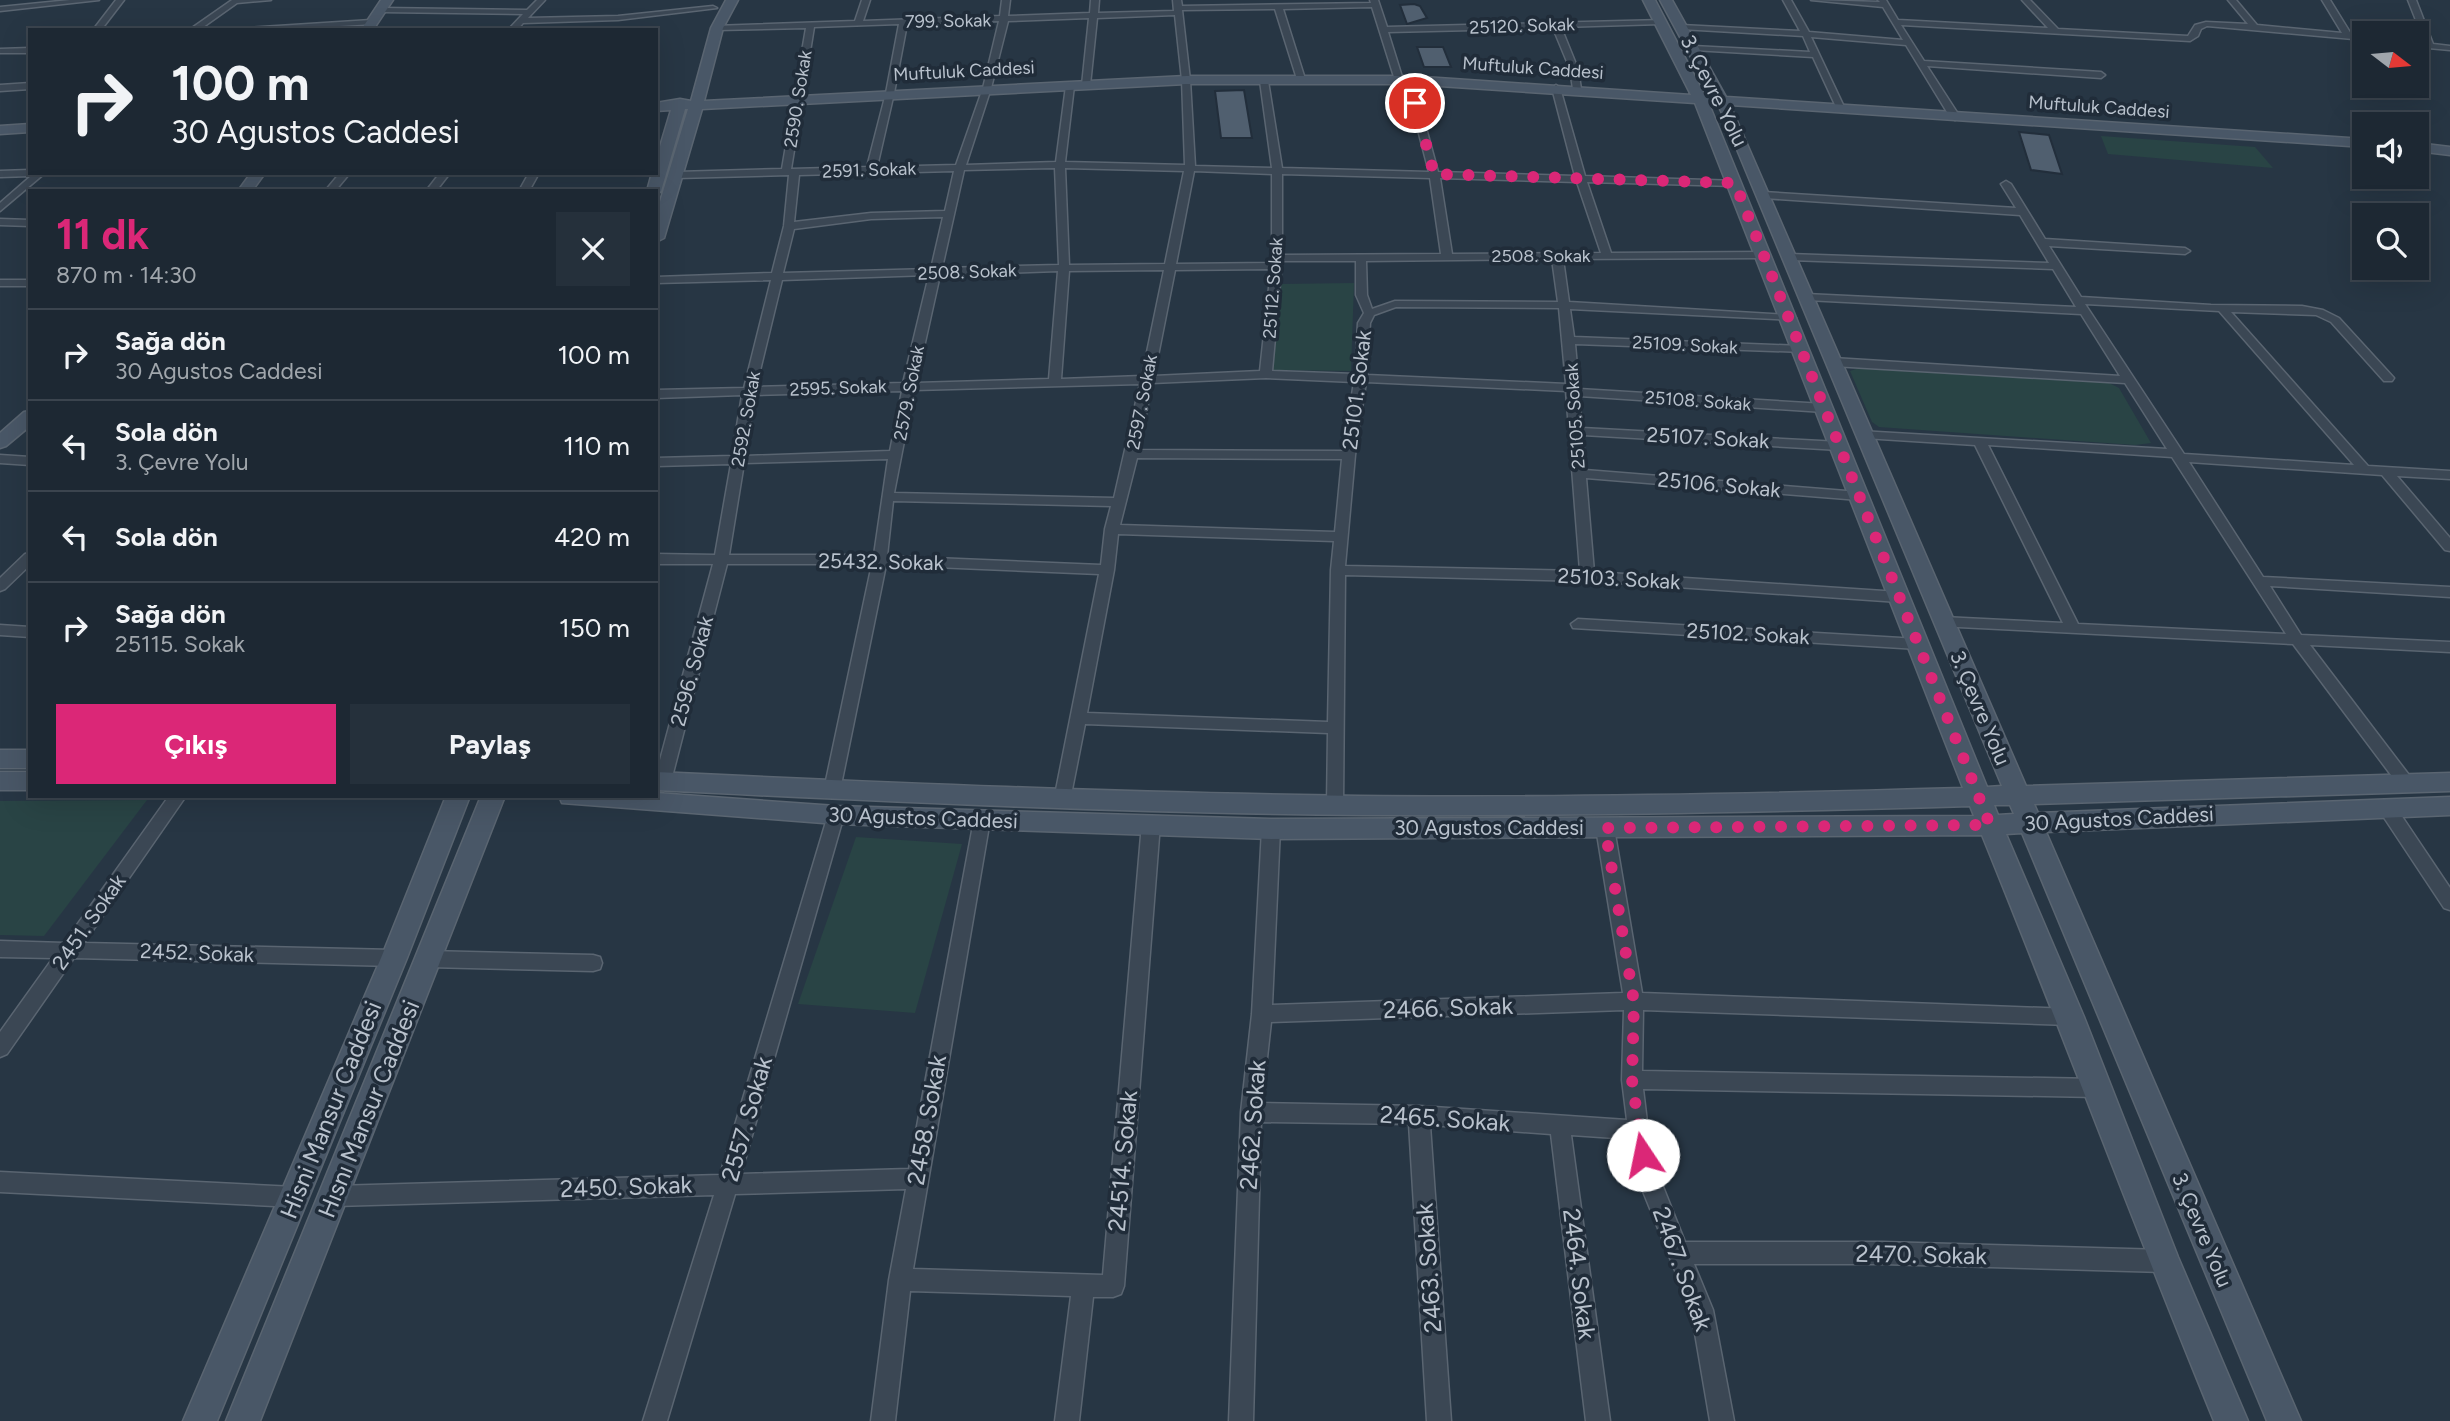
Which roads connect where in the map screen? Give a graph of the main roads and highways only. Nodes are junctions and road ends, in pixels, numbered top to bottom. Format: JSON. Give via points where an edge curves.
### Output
{"nodes":[{"id":1,"x":733,"y":0,"type":"edge"},
{"id":2,"x":1649,"y":0,"type":"edge"},
{"id":3,"x":716,"y":4,"type":"edge"},
{"id":4,"x":384,"y":5,"type":"edge"},
{"id":5,"x":1669,"y":16,"type":"edge"},
{"id":6,"x":369,"y":26,"type":"edge"},
{"id":7,"x":692,"y":69,"type":"dead end"},
{"id":8,"x":681,"y":100,"type":"junction"},
{"id":9,"x":1711,"y":100,"type":"junction"},
{"id":10,"x":694,"y":105,"type":"junction"},
{"id":11,"x":658,"y":106,"type":"edge"},
{"id":12,"x":28,"y":128,"type":"edge"},
{"id":13,"x":0,"y":130,"type":"edge"},
{"id":14,"x":2352,"y":142,"type":"edge"},
{"id":15,"x":2429,"y":148,"type":"edge"},
{"id":16,"x":2450,"y":150,"type":"edge"},
{"id":17,"x":660,"y":161,"type":"edge"},
{"id":18,"x":658,"y":232,"type":"edge"},
{"id":19,"x":15,"y":424,"type":"edge"},
{"id":20,"x":0,"y":442,"type":"edge"},
{"id":21,"x":0,"y":759,"type":"edge"},
{"id":22,"x":28,"y":759,"type":"edge"},
{"id":23,"x":0,"y":781,"type":"edge"},
{"id":24,"x":28,"y":781,"type":"edge"},
{"id":25,"x":659,"y":781,"type":"edge"},
{"id":26,"x":2450,"y":782,"type":"edge"},
{"id":27,"x":2017,"y":796,"type":"junction"},
{"id":28,"x":1979,"y":797,"type":"junction"},
{"id":29,"x":456,"y":798,"type":"edge"},
{"id":30,"x":491,"y":798,"type":"edge"},
{"id":31,"x":599,"y":798,"type":"edge"},
{"id":32,"x":2450,"y":806,"type":"edge"},
{"id":33,"x":2029,"y":823,"type":"junction"},
{"id":34,"x":1990,"y":825,"type":"junction"},
{"id":35,"x":200,"y":1421,"type":"edge"},
{"id":36,"x":243,"y":1421,"type":"edge"},
{"id":37,"x":2231,"y":1421,"type":"edge"},
{"id":38,"x":2284,"y":1421,"type":"edge"}],
"edges":[{"from":1,"to":10,"type":"main road","via":[[717,28]]},
{"from":2,"to":5,"type":"main road","name":"3. Çevre Yolu"},
{"from":3,"to":7,"type":"main road"},
{"from":4,"to":6,"type":"main road"},
{"from":5,"to":9,"type":"main road","name":"3. Çevre Yolu"},
{"from":5,"to":9,"type":"main road","name":"3. Çevre Yolu","via":[[1693,48]]},
{"from":8,"to":10,"type":"main road","name":"Muftuluk Caddesi"},
{"from":8,"to":11,"type":"main road","name":"Muftuluk Caddesi"},
{"from":8,"to":17,"type":"main road"},
{"from":9,"to":10,"type":"main road","name":"Muftuluk Caddesi","via":[[1404,80],[1301,79],[986,88]]},
{"from":9,"to":14,"type":"main road","name":"Muftuluk Caddesi"},
{"from":9,"to":27,"type":"main road","name":"3. Çevre Yolu","via":[[1763,195]]},
{"from":9,"to":28,"type":"main road","name":"3. Çevre Yolu","via":[[1735,183]]},
{"from":10,"to":18,"type":"main road"},
{"from":12,"to":13,"type":"main road"},
{"from":15,"to":16,"type":"main road"},
{"from":19,"to":20,"type":"main road"},
{"from":21,"to":22,"type":"main road"},
{"from":23,"to":24,"type":"main road"},
{"from":25,"to":28,"type":"main road","name":"30 Agustos Caddesi","via":[[1062,800],[1335,805]]},
{"from":26,"to":27,"type":"main road","name":"30 Agustos Caddesi"},
{"from":27,"to":28,"type":"main road","name":"30 Agustos Caddesi"},
{"from":27,"to":33,"type":"main road","name":"3. Çevre Yolu"},
{"from":28,"to":34,"type":"main road","name":"3. Çevre Yolu"},
{"from":29,"to":35,"type":"main road","name":"Hisni Mansur Caddesi"},
{"from":30,"to":36,"type":"main road","name":"Hısnı Mansur Caddesi"},
{"from":31,"to":34,"type":"main road","name":"30 Agustos Caddesi","via":[[836,815],[1271,829]]},
{"from":32,"to":33,"type":"main road","name":"30 Agustos Caddesi"},
{"from":33,"to":34,"type":"main road","name":"30 Agustos Caddesi"},
{"from":33,"to":38,"type":"main road","name":"3. Çevre Yolu"},
{"from":34,"to":37,"type":"main road","name":"3. Çevre Yolu"}]}
